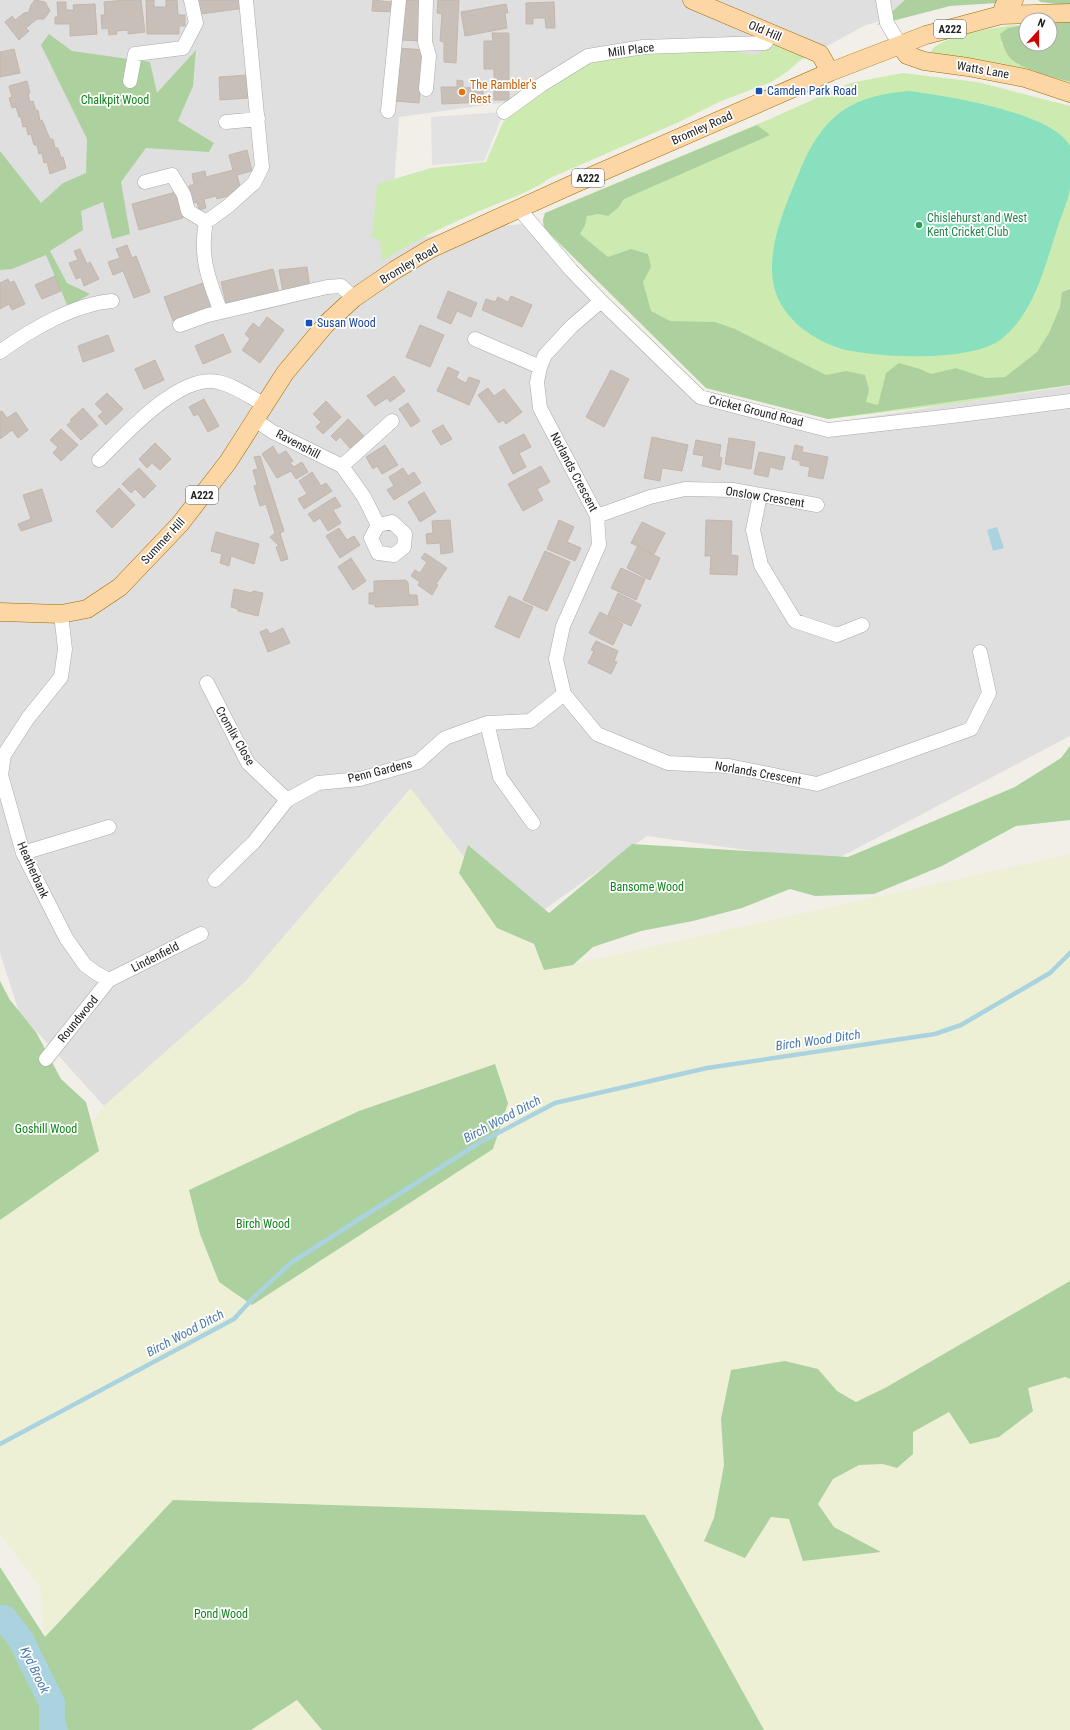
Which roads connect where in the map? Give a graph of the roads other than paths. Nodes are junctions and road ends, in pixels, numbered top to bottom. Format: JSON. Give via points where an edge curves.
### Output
{"nodes":[{"id":1,"x":191,"y":0,"type":"edge"},
{"id":2,"x":246,"y":0,"type":"edge"},
{"id":3,"x":399,"y":0,"type":"edge"},
{"id":4,"x":426,"y":0,"type":"edge"},
{"id":5,"x":692,"y":0,"type":"edge"},
{"id":6,"x":884,"y":0,"type":"edge"},
{"id":7,"x":1014,"y":0,"type":"edge"},
{"id":8,"x":1070,"y":13,"type":"edge"},
{"id":9,"x":1001,"y":15,"type":"junction"},
{"id":10,"x":771,"y":34,"type":"junction"},
{"id":11,"x":900,"y":45,"type":"junction"},
{"id":12,"x":830,"y":72,"type":"junction"},
{"id":13,"x":130,"y":81,"type":"dead end"},
{"id":14,"x":426,"y":89,"type":"dead end"},
{"id":15,"x":1070,"y":93,"type":"edge"},
{"id":16,"x":388,"y":111,"type":"dead end"},
{"id":17,"x":504,"y":112,"type":"dead end"},
{"id":18,"x":258,"y":119,"type":"junction"},
{"id":19,"x":226,"y":122,"type":"dead end"},
{"id":20,"x":145,"y":182,"type":"dead end"},
{"id":21,"x":520,"y":210,"type":"junction"},
{"id":22,"x":206,"y":222,"type":"junction"},
{"id":23,"x":354,"y":298,"type":"junction"},
{"id":24,"x":112,"y":301,"type":"dead end"},
{"id":25,"x":601,"y":302,"type":"junction"},
{"id":26,"x":221,"y":312,"type":"junction"},
{"id":27,"x":180,"y":325,"type":"dead end"},
{"id":28,"x":475,"y":339,"type":"dead end"},
{"id":29,"x":0,"y":352,"type":"edge"},
{"id":30,"x":540,"y":367,"type":"junction"},
{"id":31,"x":1070,"y":401,"type":"edge"},
{"id":32,"x":265,"y":404,"type":"junction"},
{"id":33,"x":255,"y":420,"type":"junction"},
{"id":34,"x":392,"y":420,"type":"dead end"},
{"id":35,"x":99,"y":460,"type":"dead end"},
{"id":36,"x":342,"y":466,"type":"junction"},
{"id":37,"x":760,"y":495,"type":"junction"},
{"id":38,"x":817,"y":505,"type":"dead end"},
{"id":39,"x":597,"y":516,"type":"junction"},
{"id":40,"x":378,"y":525,"type":"dead end"},
{"id":41,"x":0,"y":612,"type":"edge"},
{"id":42,"x":61,"y":614,"type":"junction"},
{"id":43,"x":862,"y":625,"type":"dead end"},
{"id":44,"x":980,"y":652,"type":"dead end"},
{"id":45,"x":207,"y":683,"type":"dead end"},
{"id":46,"x":564,"y":694,"type":"junction"},
{"id":47,"x":487,"y":722,"type":"junction"},
{"id":48,"x":2,"y":755,"type":"edge"},
{"id":49,"x":287,"y":800,"type":"junction"},
{"id":50,"x":533,"y":823,"type":"dead end"},
{"id":51,"x":109,"y":827,"type":"dead end"},
{"id":52,"x":23,"y":854,"type":"junction"},
{"id":53,"x":215,"y":880,"type":"dead end"},
{"id":54,"x":201,"y":934,"type":"dead end"},
{"id":55,"x":109,"y":980,"type":"junction"},
{"id":56,"x":46,"y":1059,"type":"dead end"}],
"edges":[{"from":1,"to":13,"type":"street","via":[[196,23],[183,48],[135,54]]},
{"from":2,"to":18,"type":"street"},
{"from":3,"to":16,"type":"street"},
{"from":4,"to":14,"type":"street","via":[[425,42],[429,56]]},
{"from":5,"to":10,"type":"main road","name":"Old Hill"},
{"from":6,"to":11,"type":"street","via":[[887,23]]},
{"from":7,"to":9,"type":"main road","via":[[1004,6]]},
{"from":8,"to":9,"type":"main road","name":"Bromley Road","number":"A222"},
{"from":9,"to":11,"type":"main road","name":"Bromley Road","number":"A222","via":[[926,35]]},
{"from":10,"to":12,"type":"main road","name":"Old Hill","via":[[820,54]]},
{"from":10,"to":17,"type":"street","name":"Mill Place","via":[[766,43],[643,47],[588,56]]},
{"from":11,"to":12,"type":"main road","name":"Bromley Road","number":"A222"},
{"from":11,"to":15,"type":"main road","name":"Watts Lane","via":[[907,56],[924,61],[1025,78]]},
{"from":12,"to":21,"type":"main road","name":"Bromley Road","number":"A222"},
{"from":18,"to":19,"type":"street"},
{"from":18,"to":22,"type":"street","via":[[262,167],[254,183]]},
{"from":20,"to":22,"type":"street","via":[[172,175],[184,195],[188,211]]},
{"from":21,"to":23,"type":"main road","name":"Bromley Road","number":"A222","via":[[430,249]]},
{"from":21,"to":25,"type":"street","name":"Cricket Ground Road"},
{"from":22,"to":26,"type":"street","via":[[203,238],[207,274]]},
{"from":23,"to":26,"type":"street","via":[[341,286],[327,287]]},
{"from":23,"to":32,"type":"main road","name":"Summer Hill","number":"A222","via":[[304,349]]},
{"from":24,"to":29,"type":"street","via":[[96,303],[53,319]]},
{"from":25,"to":30,"type":"street","name":"Norlands Crescent","via":[[563,335],[545,355]]},
{"from":25,"to":31,"type":"street","name":"Cricket Ground Road","via":[[700,397],[828,430]]},
{"from":26,"to":27,"type":"street"},
{"from":28,"to":30,"type":"street"},
{"from":30,"to":39,"type":"street","name":"Norlands Crescent","via":[[537,382],[540,408]]},
{"from":32,"to":33,"type":"main road","name":"Summer Hill","number":"A222"},
{"from":32,"to":35,"type":"street","via":[[218,382],[194,384],[157,404]]},
{"from":33,"to":36,"type":"street","name":"Ravenshill","via":[[273,432]]},
{"from":33,"to":42,"type":"main road","name":"Summer Hill","number":"A222","via":[[228,462],[180,524],[120,587],[87,609]]},
{"from":34,"to":36,"type":"street"},
{"from":36,"to":40,"type":"street","name":"Ravenshill","via":[[364,497]]},
{"from":37,"to":38,"type":"street","name":"Onslow Crescent"},
{"from":37,"to":39,"type":"street","name":"Onslow Crescent","via":[[733,490],[685,489],[650,497]]},
{"from":37,"to":43,"type":"street","via":[[753,530],[761,564],[796,621],[837,635]]},
{"from":39,"to":46,"type":"street","name":"Norlands Crescent","via":[[599,546],[563,626],[556,659]]},
{"from":41,"to":42,"type":"main road","name":"Summer Hill","number":"A222"},
{"from":42,"to":48,"type":"street","name":"Heatherbank","via":[[65,649],[61,677]]},
{"from":44,"to":46,"type":"street","name":"Norlands Crescent","via":[[989,693],[971,729],[817,784],[729,766],[668,763],[597,734]]},
{"from":45,"to":49,"type":"street","name":"Cromlix Close","via":[[248,763]]},
{"from":46,"to":47,"type":"street","name":"Penn Gardens","via":[[530,721]]},
{"from":47,"to":49,"type":"street","name":"Penn Gardens","via":[[445,738],[418,762],[360,779],[318,783]]},
{"from":47,"to":50,"type":"street","via":[[500,777]]},
{"from":48,"to":52,"type":"street","name":"Heatherbank","via":[[0,775]]},
{"from":49,"to":53,"type":"street","name":"Penn Gardens","via":[[254,842]]},
{"from":51,"to":52,"type":"street"},
{"from":52,"to":55,"type":"street","name":"Heatherbank","via":[[66,938],[85,965]]},
{"from":54,"to":55,"type":"street","name":"Lindenfield"},
{"from":55,"to":56,"type":"street","name":"Roundwood"}]}
